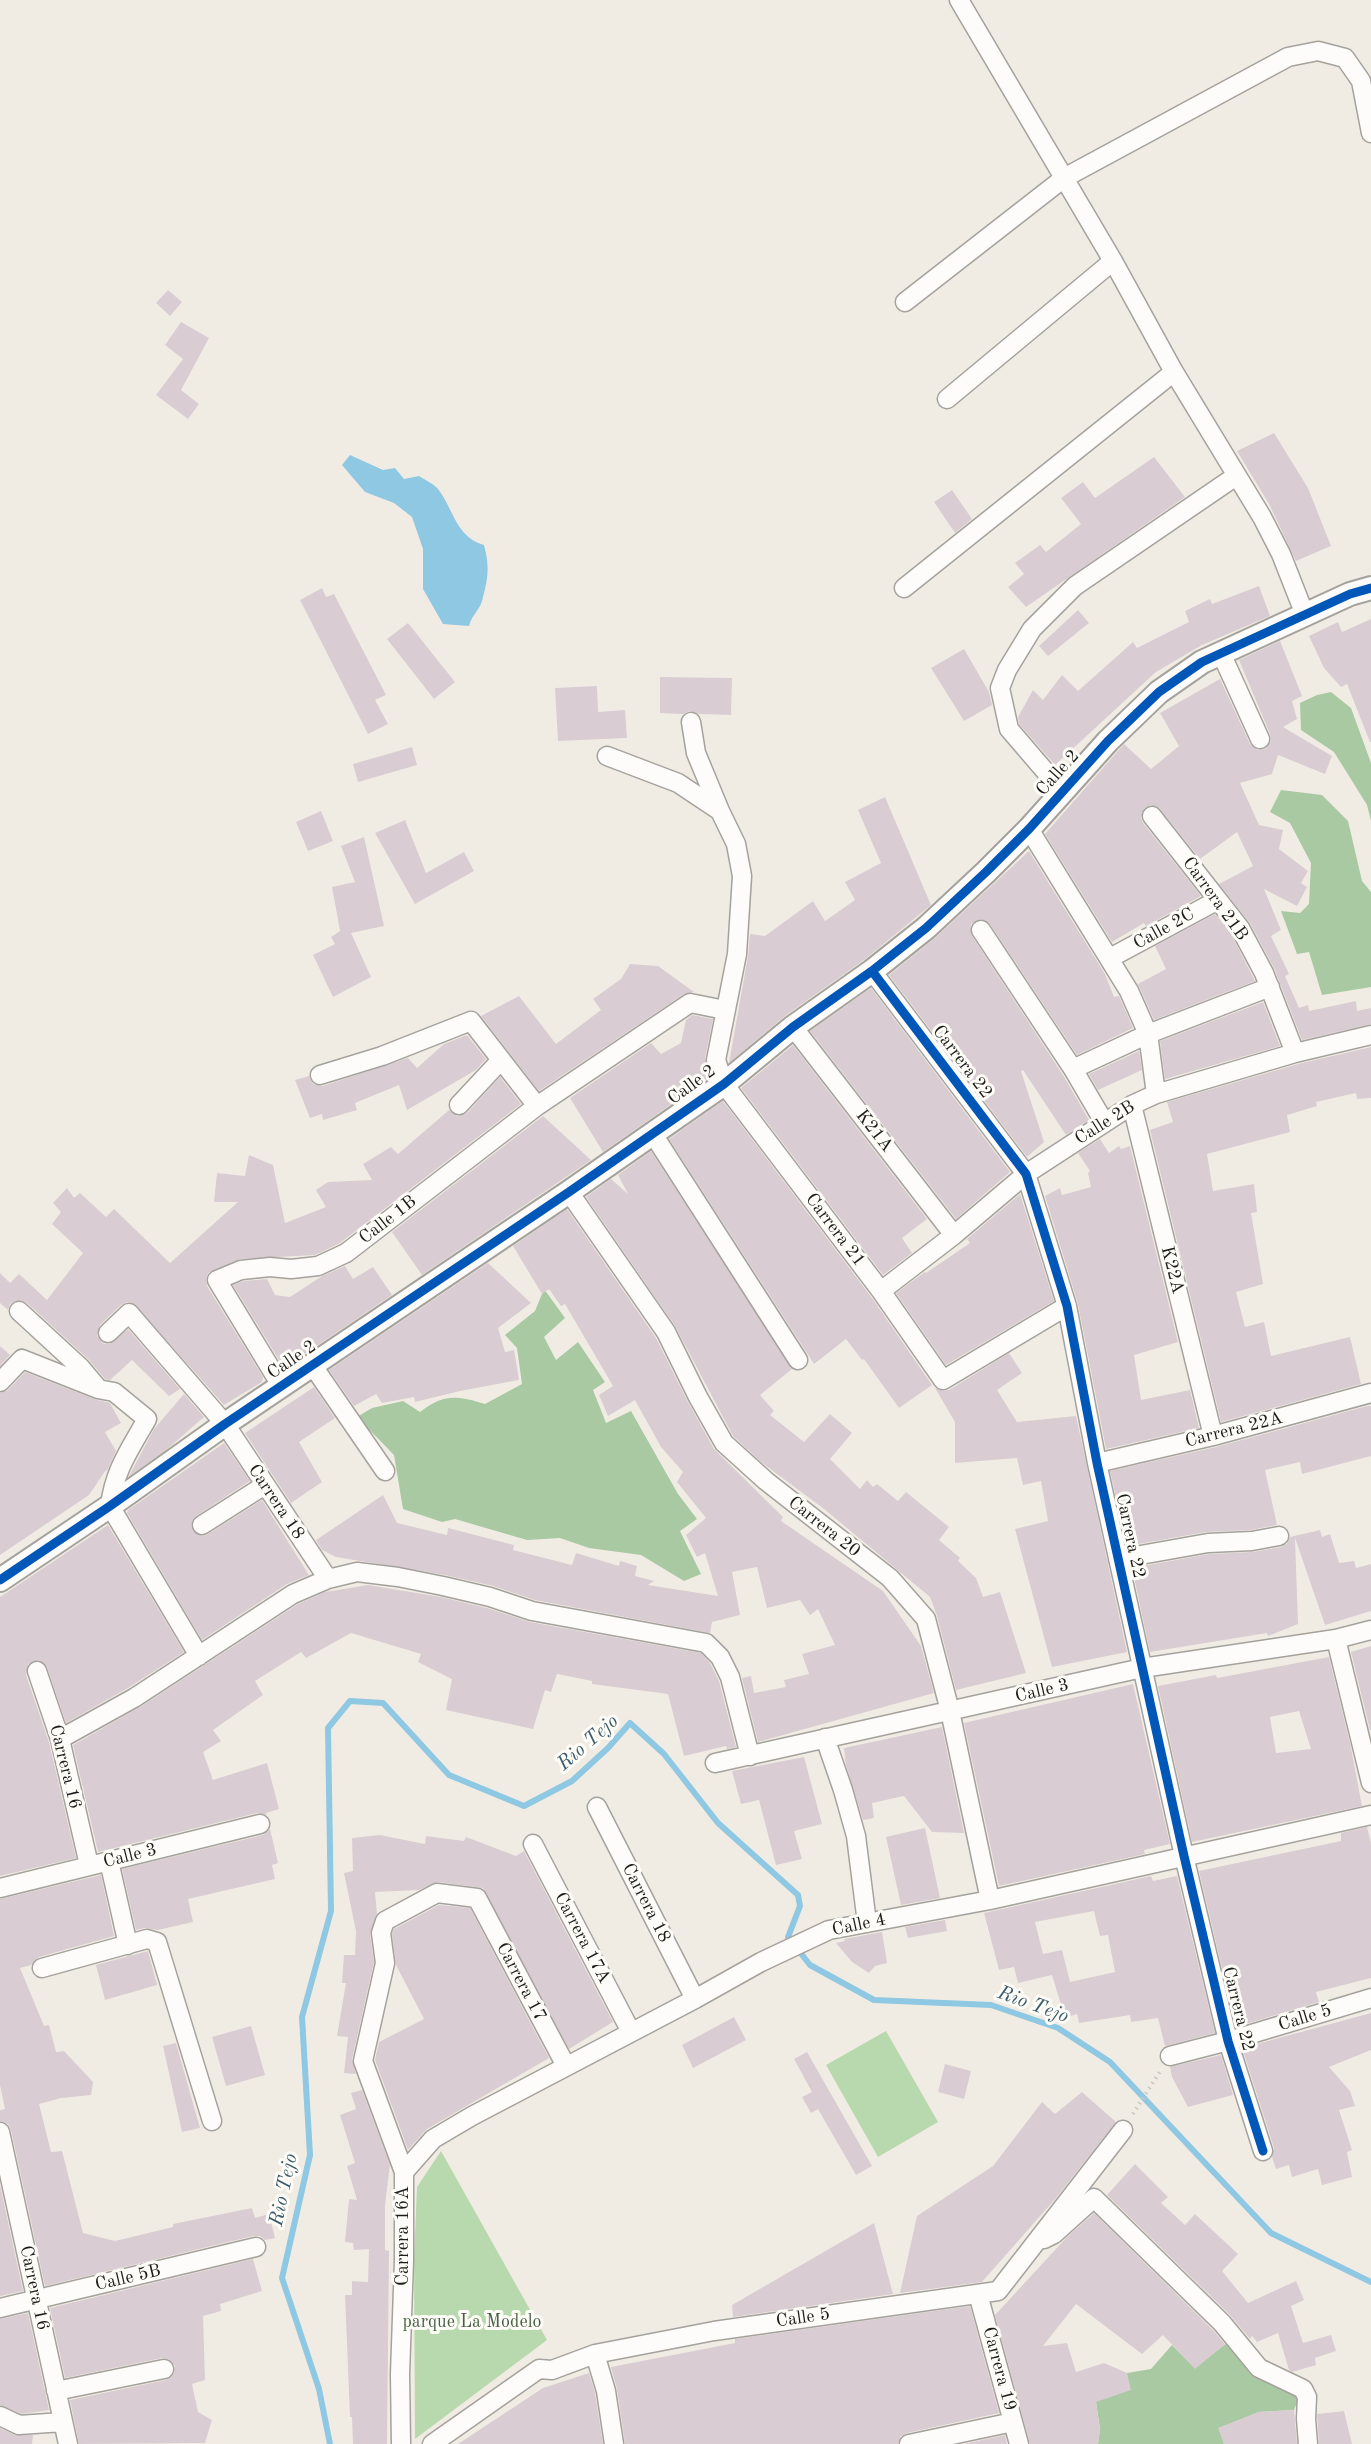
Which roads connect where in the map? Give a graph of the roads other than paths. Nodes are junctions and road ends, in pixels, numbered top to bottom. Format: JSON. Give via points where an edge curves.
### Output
{"nodes":[{"id":1,"x":959,"y":0,"type":"edge"},
{"id":2,"x":1371,"y":133,"type":"edge"},
{"id":3,"x":1064,"y":178,"type":"junction"},
{"id":4,"x":1113,"y":261,"type":"junction"},
{"id":5,"x":905,"y":302,"type":"dead end"},
{"id":6,"x":1174,"y":372,"type":"junction"},
{"id":7,"x":947,"y":399,"type":"dead end"},
{"id":8,"x":1236,"y":476,"type":"junction"},
{"id":9,"x":904,"y":588,"type":"dead end"},
{"id":10,"x":1371,"y":588,"type":"edge"},
{"id":11,"x":1305,"y":615,"type":"junction"},
{"id":12,"x":1221,"y":653,"type":"junction"},
{"id":13,"x":691,"y":722,"type":"dead end"},
{"id":14,"x":1260,"y":739,"type":"dead end"},
{"id":15,"x":607,"y":756,"type":"dead end"},
{"id":16,"x":1063,"y":792,"type":"junction"},
{"id":17,"x":720,"y":811,"type":"junction"},
{"id":18,"x":1152,"y":816,"type":"dead end"},
{"id":19,"x":1029,"y":829,"type":"junction"},
{"id":20,"x":1218,"y":900,"type":"junction"},
{"id":21,"x":981,"y":930,"type":"dead end"},
{"id":22,"x":1110,"y":958,"type":"junction"},
{"id":23,"x":872,"y":971,"type":"junction"},
{"id":24,"x":1270,"y":987,"type":"junction"},
{"id":25,"x":725,"y":1010,"type":"junction"},
{"id":26,"x":793,"y":1027,"type":"junction"},
{"id":27,"x":1148,"y":1034,"type":"junction"},
{"id":28,"x":1371,"y":1035,"type":"edge"},
{"id":29,"x":1295,"y":1053,"type":"junction"},
{"id":30,"x":501,"y":1060,"type":"junction"},
{"id":31,"x":1073,"y":1069,"type":"junction"},
{"id":32,"x":320,"y":1075,"type":"dead end"},
{"id":33,"x":724,"y":1083,"type":"junction"},
{"id":34,"x":1156,"y":1095,"type":"junction"},
{"id":35,"x":459,"y":1105,"type":"dead end"},
{"id":36,"x":1132,"y":1105,"type":"junction"},
{"id":37,"x":537,"y":1106,"type":"junction"},
{"id":38,"x":1104,"y":1122,"type":"junction"},
{"id":39,"x":653,"y":1134,"type":"junction"},
{"id":40,"x":1026,"y":1174,"type":"junction"},
{"id":41,"x":569,"y":1192,"type":"junction"},
{"id":42,"x":954,"y":1235,"type":"junction"},
{"id":43,"x":881,"y":1292,"type":"junction"},
{"id":44,"x":1067,"y":1306,"type":"junction"},
{"id":45,"x":19,"y":1311,"type":"dead end"},
{"id":46,"x":108,"y":1333,"type":"dead end"},
{"id":47,"x":798,"y":1360,"type":"dead end"},
{"id":48,"x":313,"y":1366,"type":"junction"},
{"id":49,"x":0,"y":1382,"type":"edge"},
{"id":50,"x":282,"y":1387,"type":"junction"},
{"id":51,"x":98,"y":1389,"type":"junction"},
{"id":52,"x":1371,"y":1394,"type":"edge"},
{"id":53,"x":225,"y":1424,"type":"junction"},
{"id":54,"x":1213,"y":1436,"type":"junction"},
{"id":55,"x":1097,"y":1463,"type":"junction"},
{"id":56,"x":385,"y":1471,"type":"dead end"},
{"id":57,"x":265,"y":1485,"type":"junction"},
{"id":58,"x":110,"y":1506,"type":"junction"},
{"id":59,"x":202,"y":1525,"type":"dead end"},
{"id":60,"x":1279,"y":1536,"type":"dead end"},
{"id":61,"x":1118,"y":1559,"type":"junction"},
{"id":62,"x":328,"y":1579,"type":"junction"},
{"id":63,"x":0,"y":1580,"type":"edge"},
{"id":64,"x":1371,"y":1630,"type":"edge"},
{"id":65,"x":1336,"y":1639,"type":"junction"},
{"id":66,"x":200,"y":1656,"type":"junction"},
{"id":67,"x":1142,"y":1668,"type":"junction"},
{"id":68,"x":37,"y":1671,"type":"dead end"},
{"id":69,"x":950,"y":1711,"type":"junction"},
{"id":70,"x":60,"y":1738,"type":"junction"},
{"id":71,"x":825,"y":1738,"type":"junction"},
{"id":72,"x":750,"y":1756,"type":"junction"},
{"id":73,"x":715,"y":1763,"type":"dead end"},
{"id":74,"x":1371,"y":1783,"type":"edge"},
{"id":75,"x":597,"y":1807,"type":"dead end"},
{"id":76,"x":1371,"y":1815,"type":"edge"},
{"id":77,"x":260,"y":1824,"type":"dead end"},
{"id":78,"x":533,"y":1844,"type":"dead end"},
{"id":79,"x":1184,"y":1856,"type":"junction"},
{"id":80,"x":109,"y":1861,"type":"junction"},
{"id":81,"x":89,"y":1866,"type":"junction"},
{"id":82,"x":0,"y":1888,"type":"edge"},
{"id":83,"x":990,"y":1900,"type":"junction"},
{"id":84,"x":867,"y":1923,"type":"junction"},
{"id":85,"x":128,"y":1945,"type":"junction"},
{"id":86,"x":42,"y":1968,"type":"dead end"},
{"id":87,"x":1371,"y":1998,"type":"edge"},
{"id":88,"x":695,"y":1999,"type":"junction"},
{"id":89,"x":631,"y":2032,"type":"junction"},
{"id":90,"x":1228,"y":2041,"type":"junction"},
{"id":91,"x":1170,"y":2056,"type":"road end"},
{"id":92,"x":566,"y":2066,"type":"junction"},
{"id":93,"x":212,"y":2121,"type":"dead end"},
{"id":94,"x":1123,"y":2130,"type":"road end"},
{"id":95,"x":0,"y":2133,"type":"edge"},
{"id":96,"x":1263,"y":2151,"type":"dead end"},
{"id":97,"x":404,"y":2172,"type":"junction"},
{"id":98,"x":1038,"y":2242,"type":"junction"},
{"id":99,"x":256,"y":2247,"type":"dead end"},
{"id":100,"x":978,"y":2294,"type":"junction"},
{"id":101,"x":36,"y":2299,"type":"junction"},
{"id":102,"x":0,"y":2308,"type":"edge"},
{"id":103,"x":595,"y":2354,"type":"junction"},
{"id":104,"x":164,"y":2369,"type":"dead end"},
{"id":105,"x":56,"y":2391,"type":"junction"},
{"id":106,"x":0,"y":2416,"type":"edge"},
{"id":107,"x":63,"y":2422,"type":"junction"},
{"id":108,"x":1013,"y":2422,"type":"junction"},
{"id":109,"x":68,"y":2444,"type":"edge"},
{"id":110,"x":401,"y":2444,"type":"edge"},
{"id":111,"x":432,"y":2444,"type":"edge"},
{"id":112,"x":614,"y":2444,"type":"edge"},
{"id":113,"x":909,"y":2444,"type":"edge"},
{"id":114,"x":1019,"y":2444,"type":"edge"},
{"id":115,"x":1308,"y":2444,"type":"edge"}],
"edges":[{"from":1,"to":3,"type":"street"},
{"from":2,"to":3,"type":"street","via":[[1361,81],[1345,58],[1318,51],[1288,57]]},
{"from":3,"to":4,"type":"street"},
{"from":3,"to":5,"type":"street"},
{"from":4,"to":6,"type":"street"},
{"from":4,"to":7,"type":"street"},
{"from":6,"to":8,"type":"street"},
{"from":6,"to":9,"type":"street"},
{"from":8,"to":11,"type":"street","via":[[1281,554]]},
{"from":8,"to":16,"type":"street","via":[[1076,586],[1032,629],[1007,670],[1000,688],[1009,729]]},
{"from":10,"to":11,"type":"street","name":"Calle 2"},
{"from":11,"to":12,"type":"street","name":"Calle 2"},
{"from":12,"to":14,"type":"street"},
{"from":12,"to":16,"type":"street","name":"Calle 2","via":[[1158,692]]},
{"from":13,"to":17,"type":"street","via":[[696,753]]},
{"from":15,"to":17,"type":"street","via":[[678,783]]},
{"from":16,"to":19,"type":"street","name":"Calle 2"},
{"from":17,"to":25,"type":"street","via":[[736,844],[742,876],[738,954]]},
{"from":18,"to":20,"type":"street","name":"Carrera 21B"},
{"from":19,"to":22,"type":"street"},
{"from":19,"to":23,"type":"street","name":"Calle 2","via":[[926,928]]},
{"from":20,"to":22,"type":"street","name":"Calle 2C"},
{"from":20,"to":24,"type":"street","name":"Carrera 21B","via":[[1240,928]]},
{"from":21,"to":31,"type":"street"},
{"from":22,"to":27,"type":"street"},
{"from":23,"to":26,"type":"street","name":"Calle 2"},
{"from":23,"to":40,"type":"street","name":"Carrera 22"},
{"from":24,"to":27,"type":"street"},
{"from":24,"to":29,"type":"street","name":"Carrera 21B"},
{"from":25,"to":33,"type":"street","via":[[716,1060]]},
{"from":25,"to":37,"type":"street","via":[[690,1003]]},
{"from":26,"to":33,"type":"street","name":"Calle 2"},
{"from":26,"to":42,"type":"street","name":"K21A"},
{"from":27,"to":31,"type":"street"},
{"from":27,"to":34,"type":"street"},
{"from":28,"to":29,"type":"street","name":"Calle 2B"},
{"from":29,"to":34,"type":"street","name":"Calle 2B"},
{"from":30,"to":32,"type":"street","via":[[471,1021]]},
{"from":30,"to":35,"type":"street"},
{"from":30,"to":37,"type":"street"},
{"from":31,"to":38,"type":"street"},
{"from":33,"to":39,"type":"street","name":"Calle 2"},
{"from":33,"to":43,"type":"street","name":"Carrera 21"},
{"from":34,"to":36,"type":"street","name":"Calle 2B"},
{"from":36,"to":38,"type":"street","name":"Calle 2B"},
{"from":36,"to":54,"type":"street","name":"K22A"},
{"from":37,"to":50,"type":"street","name":"Calle 1B","via":[[346,1253],[318,1266],[241,1270],[217,1280]]},
{"from":38,"to":40,"type":"street","name":"Calle 2B"},
{"from":39,"to":41,"type":"street","name":"Calle 2"},
{"from":39,"to":47,"type":"street"},
{"from":40,"to":42,"type":"street","name":"Calle 2B"},
{"from":40,"to":44,"type":"street","name":"Carrera 22"},
{"from":41,"to":48,"type":"street","name":"Calle 2"},
{"from":41,"to":69,"type":"street","name":"Carrera 20","via":[[666,1332],[724,1443],[766,1482],[890,1578],[926,1619]]},
{"from":42,"to":43,"type":"street","name":"Calle 2B"},
{"from":43,"to":44,"type":"street","name":"Carrera 21","via":[[943,1380]]},
{"from":44,"to":55,"type":"street","name":"Carrera 22"},
{"from":45,"to":51,"type":"street"},
{"from":46,"to":53,"type":"street","name":"Carrera 18","via":[[129,1314]]},
{"from":48,"to":50,"type":"street","name":"Calle 2"},
{"from":48,"to":56,"type":"street"},
{"from":49,"to":51,"type":"street","via":[[22,1359]]},
{"from":50,"to":53,"type":"street","name":"Calle 2"},
{"from":51,"to":58,"type":"street","via":[[114,1392],[147,1419],[120,1467]]},
{"from":52,"to":54,"type":"street","name":"Carrera 22A"},
{"from":53,"to":57,"type":"street","name":"Carrera 18"},
{"from":53,"to":58,"type":"street","name":"Calle 2"},
{"from":54,"to":55,"type":"street","name":"Carrera 22A"},
{"from":55,"to":61,"type":"street","name":"Carrera 22"},
{"from":57,"to":59,"type":"street"},
{"from":57,"to":62,"type":"street","name":"Carrera 18"},
{"from":58,"to":63,"type":"street","name":"Calle 2"},
{"from":58,"to":66,"type":"street"},
{"from":60,"to":61,"type":"street","via":[[1208,1543]]},
{"from":61,"to":67,"type":"street","name":"Carrera 22"},
{"from":62,"to":66,"type":"street","via":[[293,1594]]},
{"from":62,"to":72,"type":"street","via":[[357,1572],[398,1577],[490,1597],[532,1611],[706,1643],[720,1657],[730,1677]]},
{"from":64,"to":65,"type":"street","name":"Calle 3"},
{"from":65,"to":67,"type":"street","name":"Calle 3"},
{"from":65,"to":74,"type":"street"},
{"from":66,"to":70,"type":"street"},
{"from":67,"to":69,"type":"street","name":"Calle 3"},
{"from":67,"to":79,"type":"street","name":"Carrera 22"},
{"from":68,"to":70,"type":"street","name":"Carrera 16"},
{"from":69,"to":71,"type":"street","name":"Calle 3"},
{"from":69,"to":83,"type":"street","name":"Carrera 20"},
{"from":70,"to":81,"type":"street","name":"Carrera 16"},
{"from":71,"to":72,"type":"street","name":"Calle 3"},
{"from":71,"to":84,"type":"street","via":[[856,1836]]},
{"from":72,"to":73,"type":"street","name":"Calle 3"},
{"from":75,"to":88,"type":"street","name":"Carrera 18"},
{"from":76,"to":79,"type":"street","name":"Calle 4"},
{"from":77,"to":80,"type":"street","name":"Calle 3"},
{"from":78,"to":89,"type":"street","name":"Carrera 17A"},
{"from":79,"to":83,"type":"street","name":"Calle 4"},
{"from":79,"to":90,"type":"street","name":"Carrera 22"},
{"from":80,"to":81,"type":"street","name":"Calle 3"},
{"from":80,"to":85,"type":"street"},
{"from":81,"to":82,"type":"street","name":"Calle 3"},
{"from":83,"to":84,"type":"street","name":"Calle 4"},
{"from":84,"to":88,"type":"street","name":"Calle 4","via":[[829,1930]]},
{"from":85,"to":86,"type":"street"},
{"from":85,"to":93,"type":"street","via":[[153,1939],[160,1947]]},
{"from":87,"to":90,"type":"street","name":"Calle 5"},
{"from":88,"to":89,"type":"street","name":"Calle 4"},
{"from":89,"to":92,"type":"street","name":"Calle 4"},
{"from":90,"to":91,"type":"street","name":"Calle 5"},
{"from":90,"to":96,"type":"street","name":"Carrera 22"},
{"from":92,"to":97,"type":"street","name":"Calle 4","via":[[433,2139]]},
{"from":92,"to":97,"type":"street","name":"Carrera 17","via":[[477,1898],[437,1893],[385,1921],[381,1933],[385,1963],[363,2061]]},
{"from":94,"to":98,"type":"street","name":"Calle 5","via":[[1044,2229]]},
{"from":95,"to":101,"type":"street","name":"Carrera 16"},
{"from":97,"to":110,"type":"street","name":"Carrera 16A"},
{"from":98,"to":100,"type":"street","name":"Calle 5","via":[[998,2291]]},
{"from":98,"to":115,"type":"street","via":[[1054,2234],[1094,2199],[1222,2323],[1259,2367],[1303,2389],[1308,2397]]},
{"from":99,"to":101,"type":"street","name":"Calle 5B"},
{"from":100,"to":103,"type":"street","name":"Calle 5","via":[[714,2331]]},
{"from":100,"to":108,"type":"street","name":"Carrera 19"},
{"from":101,"to":102,"type":"street","name":"Calle 5B"},
{"from":101,"to":105,"type":"street","name":"Carrera 16"},
{"from":103,"to":111,"type":"street","name":"Calle 5","via":[[552,2370],[539,2368]]},
{"from":103,"to":112,"type":"street","via":[[606,2391]]},
{"from":104,"to":105,"type":"street"},
{"from":105,"to":107,"type":"street","name":"Carrera 16"},
{"from":106,"to":107,"type":"street","via":[[19,2425]]},
{"from":107,"to":109,"type":"street","name":"Carrera 16"},
{"from":108,"to":113,"type":"street"},
{"from":108,"to":114,"type":"street","name":"Carrera 19"}]}
